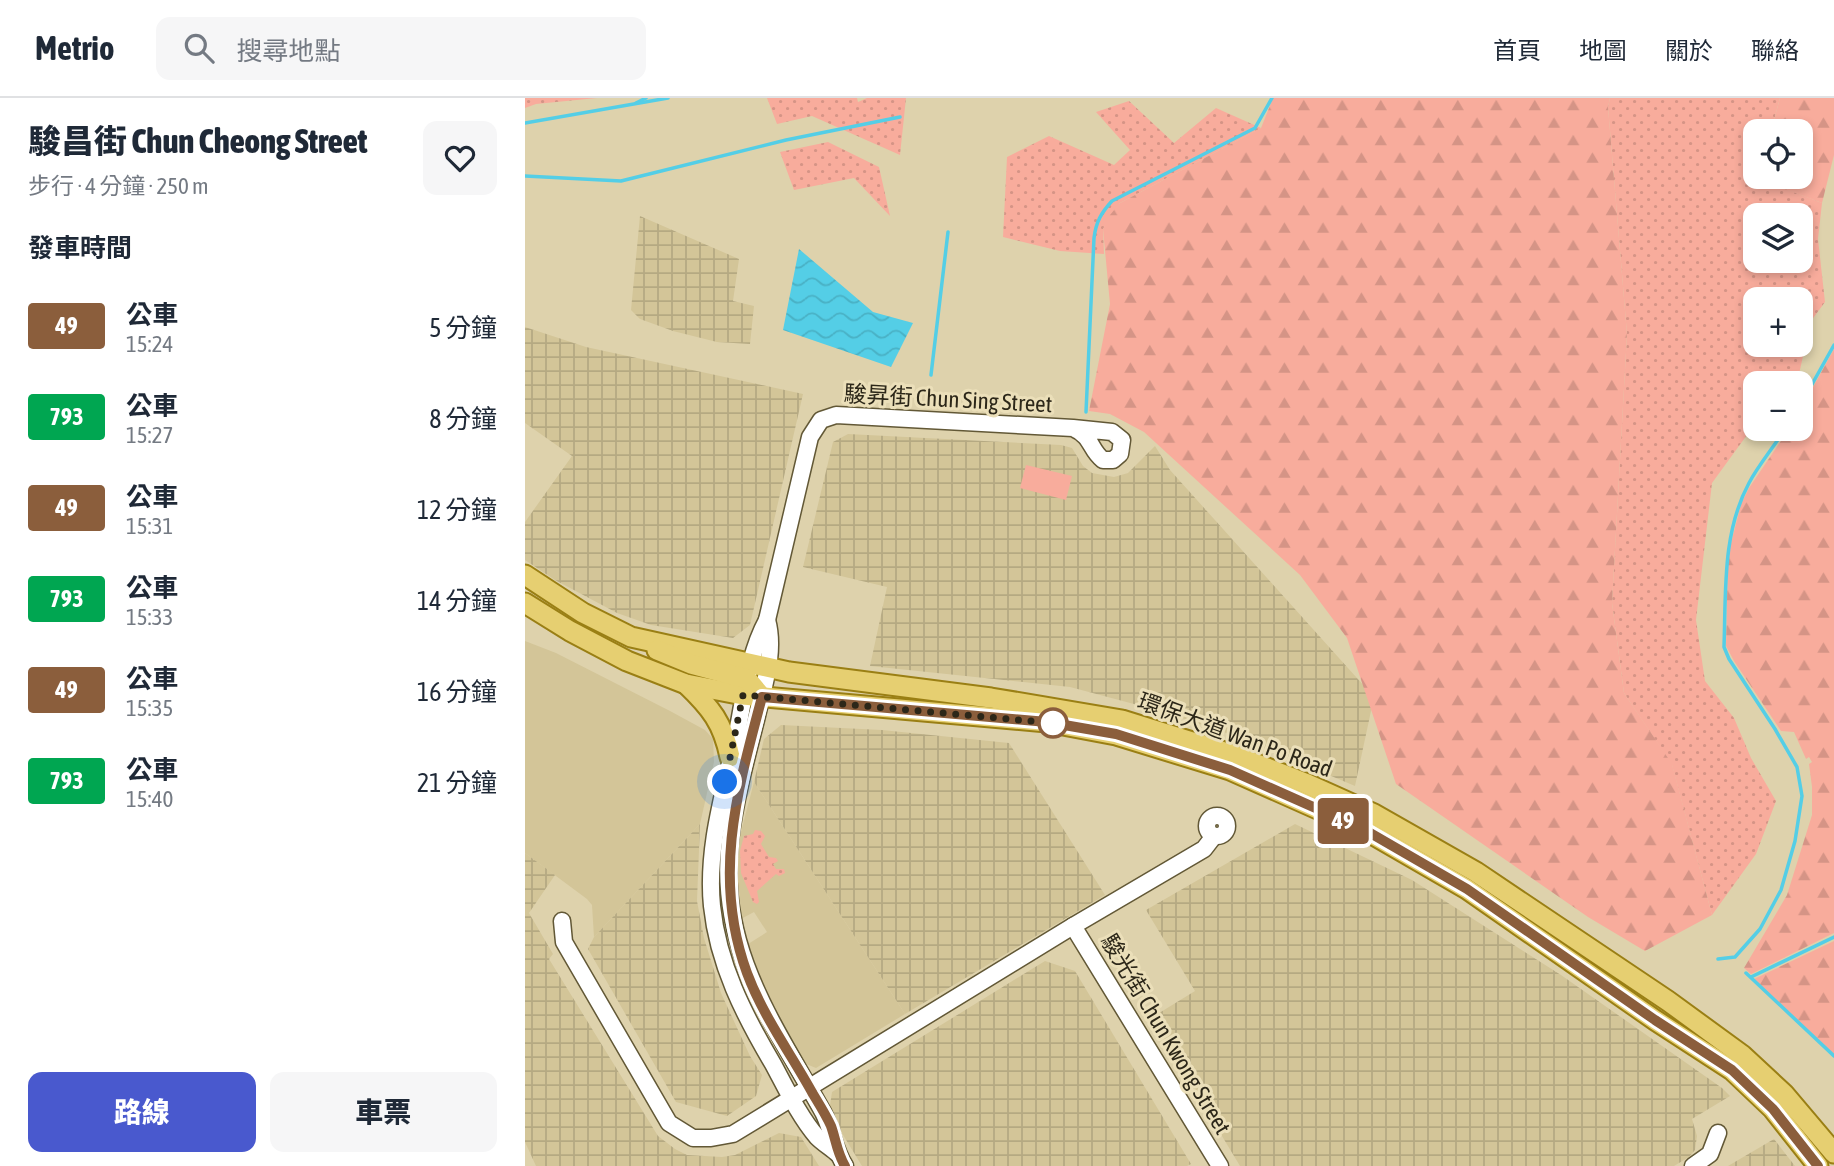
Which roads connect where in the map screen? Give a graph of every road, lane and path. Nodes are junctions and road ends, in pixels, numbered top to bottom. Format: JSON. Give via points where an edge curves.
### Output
{"nodes":[{"id":1,"x":1073,"y":428,"type":"dead end"},
{"id":2,"x":525,"y":575,"type":"edge"},
{"id":3,"x":525,"y":603,"type":"edge"},
{"id":4,"x":754,"y":681,"type":"junction"},
{"id":5,"x":686,"y":684,"type":"junction"},
{"id":6,"x":730,"y":757,"type":"junction"},
{"id":7,"x":1214,"y":836,"type":"dead end"},
{"id":8,"x":562,"y":921,"type":"dead end"},
{"id":9,"x":1073,"y":926,"type":"junction"},
{"id":10,"x":809,"y":1088,"type":"junction"},
{"id":11,"x":793,"y":1099,"type":"junction"},
{"id":12,"x":1719,"y":1133,"type":"dead end"},
{"id":13,"x":1834,"y":1153,"type":"edge"},
{"id":14,"x":841,"y":1160,"type":"edge"},
{"id":15,"x":1220,"y":1166,"type":"edge"},
{"id":16,"x":1693,"y":1166,"type":"edge"},
{"id":17,"x":1818,"y":1166,"type":"edge"}],
"edges":[{"from":1,"to":4,"type":"street","name":"駿昇街 Chun Sing Street","via":[[842,415],[821,420],[810,437],[767,620],[760,633]]},
{"from":2,"to":4,"type":"main road","name":"環保大道 Wan Po Road","via":[[583,613],[631,637]]},
{"from":3,"to":5,"type":"main road","name":"環保大道 Wan Po Road","via":[[619,657]]},
{"from":4,"to":5,"type":"main road","name":"環保大道 Wan Po Road"},
{"from":4,"to":6,"type":"street"},
{"from":4,"to":10,"type":"street","via":[[730,840],[734,931],[763,1009]]},
{"from":4,"to":13,"type":"main road","name":"環保大道 Wan Po Road","via":[[991,698],[1122,720],[1305,783],[1476,872],[1711,1032],[1784,1094]]},
{"from":4,"to":17,"type":"main road","name":"環保大道 Wan Po Road","via":[[1116,734],[1230,770],[1365,830],[1467,889],[1732,1070],[1773,1109]]},
{"from":5,"to":6,"type":"main road","via":[[720,723]]},
{"from":6,"to":11,"type":"street","via":[[713,872],[716,932],[752,1029]]},
{"from":7,"to":9,"type":"street","via":[[1204,849]]},
{"from":8,"to":11,"type":"street","via":[[564,942],[669,1123],[693,1138],[733,1134]]},
{"from":9,"to":10,"type":"street"},
{"from":9,"to":15,"type":"street","name":"駿光街 Chun Kwong Street"},
{"from":10,"to":11,"type":"street"},
{"from":10,"to":14,"type":"street","via":[[831,1128]]},
{"from":11,"to":14,"type":"street","via":[[817,1136]]},
{"from":12,"to":16,"type":"street","via":[[1710,1154]]}]}
